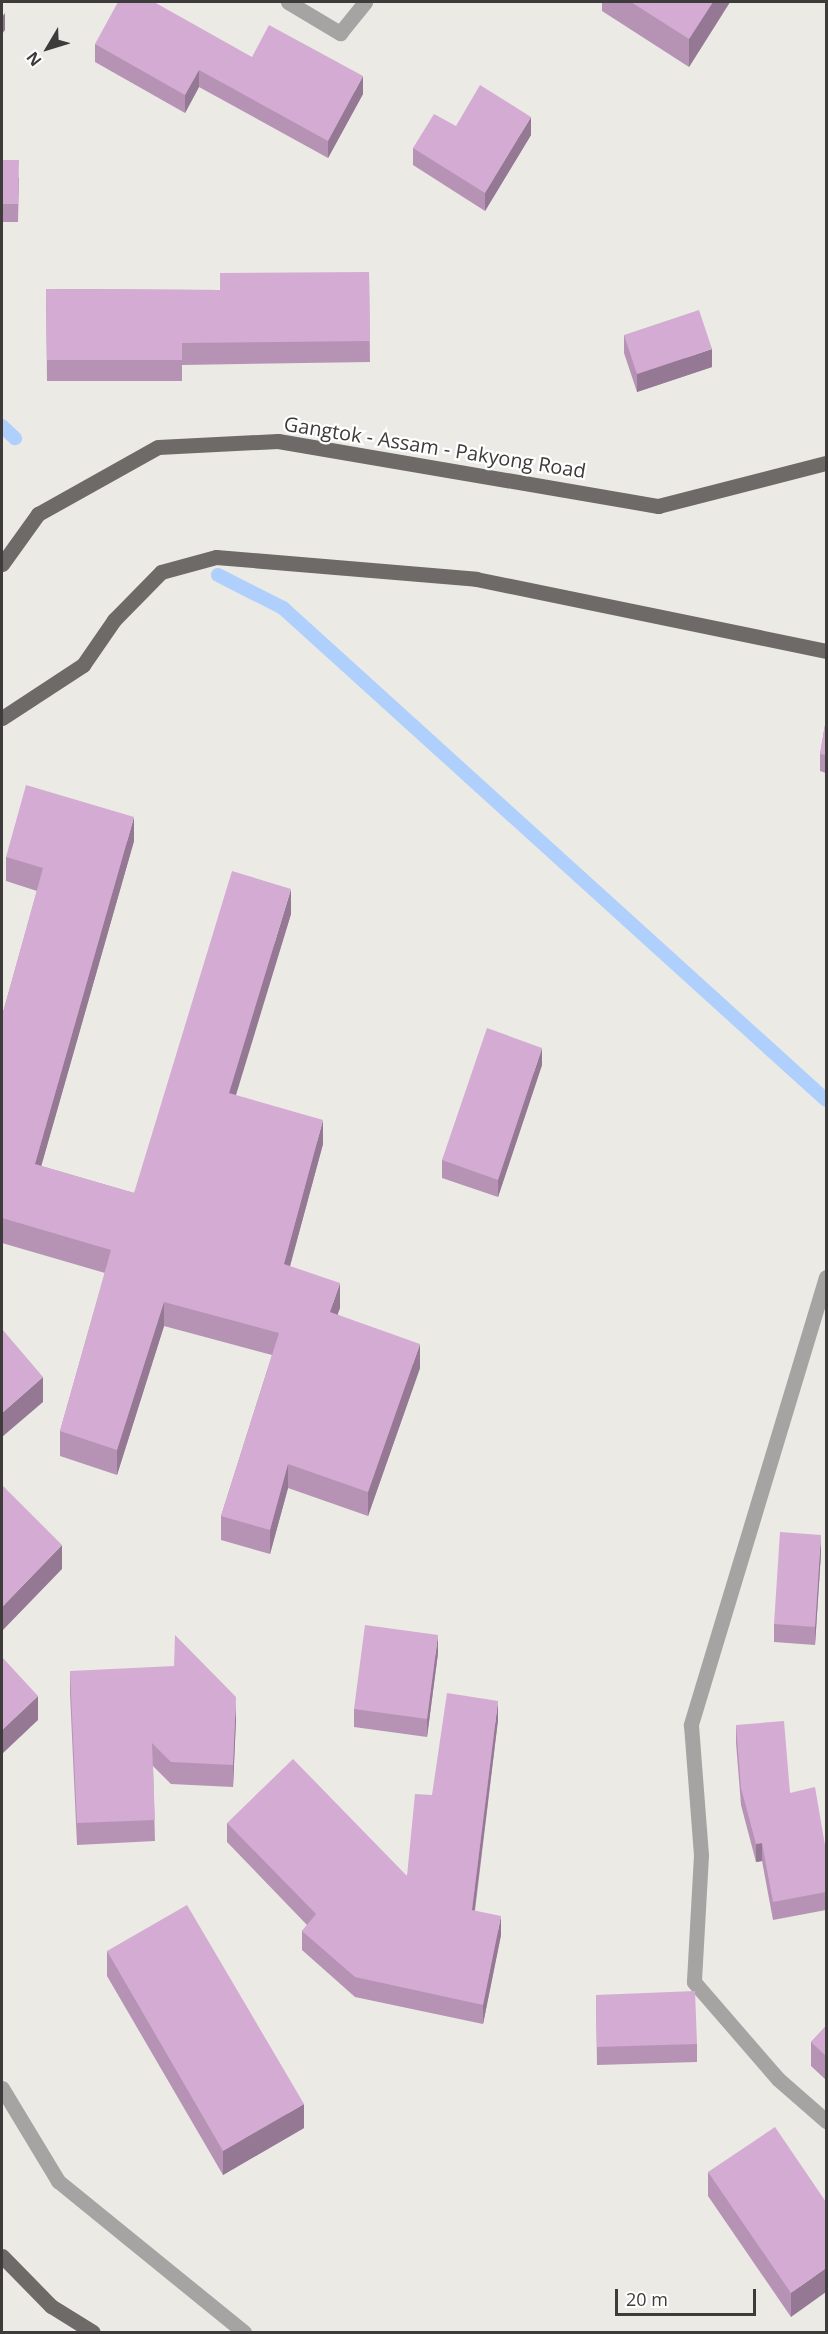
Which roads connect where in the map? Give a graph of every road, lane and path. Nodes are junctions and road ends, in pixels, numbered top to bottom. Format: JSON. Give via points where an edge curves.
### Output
{"nodes":[{"id":1,"x":288,"y":2,"type":"edge"},
{"id":2,"x":365,"y":2,"type":"edge"},
{"id":3,"x":826,"y":463,"type":"edge"},
{"id":4,"x":2,"y":564,"type":"edge"},
{"id":5,"x":826,"y":651,"type":"edge"},
{"id":6,"x":2,"y":718,"type":"edge"},
{"id":7,"x":826,"y":1277,"type":"edge"},
{"id":8,"x":2,"y":2088,"type":"edge"},
{"id":9,"x":826,"y":2121,"type":"edge"},
{"id":10,"x":2,"y":2256,"type":"edge"},
{"id":11,"x":93,"y":2332,"type":"edge"},
{"id":12,"x":244,"y":2332,"type":"edge"}],
"edges":[{"from":1,"to":2,"type":"street","via":[[340,33]]},
{"from":3,"to":4,"type":"main road","name":"Gangtok - Assam - Pakyong Road","via":[[658,506],[278,441],[158,447],[38,514]]},
{"from":5,"to":6,"type":"main road","via":[[476,579],[216,557],[161,573],[114,620],[83,665]]},
{"from":7,"to":9,"type":"street","via":[[691,1725],[702,1856],[694,1982],[778,2079]]},
{"from":8,"to":12,"type":"street","via":[[58,2181]]},
{"from":10,"to":11,"type":"main road","via":[[51,2306]]}]}
